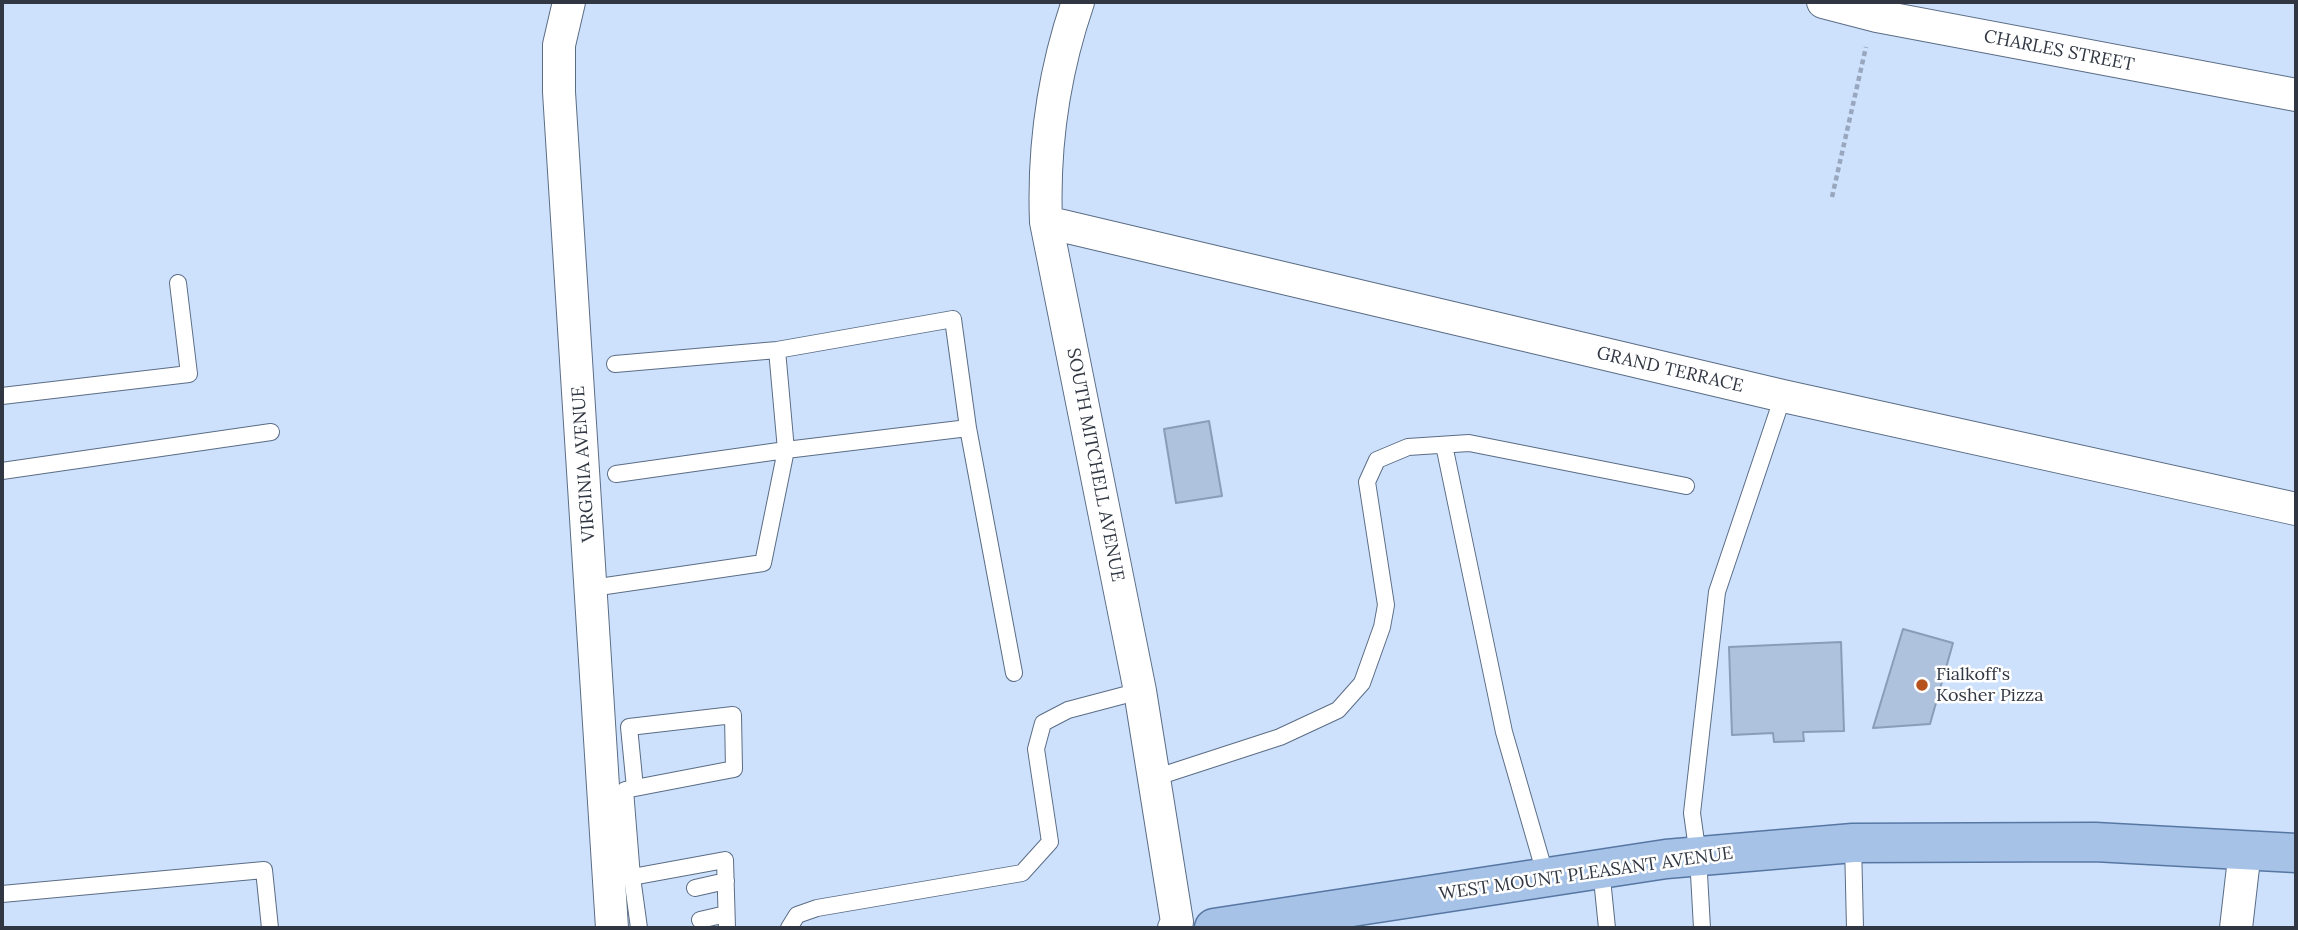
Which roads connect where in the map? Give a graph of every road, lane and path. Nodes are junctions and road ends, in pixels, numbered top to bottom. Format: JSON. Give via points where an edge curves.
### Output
{"nodes":[{"id":1,"x":569,"y":2,"type":"edge"},
{"id":2,"x":1078,"y":2,"type":"edge"},
{"id":3,"x":1823,"y":2,"type":"edge"},
{"id":4,"x":1874,"y":16,"type":"junction"},
{"id":5,"x":2296,"y":95,"type":"edge"},
{"id":6,"x":1832,"y":197,"type":"dead end"},
{"id":7,"x":1046,"y":222,"type":"junction"},
{"id":8,"x":178,"y":283,"type":"dead end"},
{"id":9,"x":777,"y":350,"type":"junction"},
{"id":10,"x":615,"y":364,"type":"dead end"},
{"id":11,"x":2,"y":396,"type":"edge"},
{"id":12,"x":1783,"y":396,"type":"junction"},
{"id":13,"x":968,"y":428,"type":"junction"},
{"id":14,"x":271,"y":432,"type":"dead end"},
{"id":15,"x":1444,"y":445,"type":"junction"},
{"id":16,"x":786,"y":450,"type":"junction"},
{"id":17,"x":2,"y":471,"type":"edge"},
{"id":18,"x":616,"y":474,"type":"dead end"},
{"id":19,"x":1686,"y":486,"type":"dead end"},
{"id":20,"x":2296,"y":509,"type":"edge"},
{"id":21,"x":592,"y":588,"type":"junction"},
{"id":22,"x":1013,"y":673,"type":"dead end"},
{"id":23,"x":1140,"y":691,"type":"junction"},
{"id":24,"x":1154,"y":778,"type":"junction"},
{"id":25,"x":621,"y":790,"type":"junction"},
{"id":26,"x":1853,"y":843,"type":"junction"},
{"id":27,"x":2245,"y":850,"type":"junction"},
{"id":28,"x":2296,"y":853,"type":"edge"},
{"id":29,"x":1698,"y":856,"type":"junction"},
{"id":30,"x":1601,"y":869,"type":"junction"},
{"id":31,"x":632,"y":877,"type":"junction"},
{"id":32,"x":1546,"y":877,"type":"junction"},
{"id":33,"x":726,"y":881,"type":"junction"},
{"id":34,"x":695,"y":888,"type":"dead end"},
{"id":35,"x":2,"y":894,"type":"edge"},
{"id":36,"x":653,"y":897,"type":"dead end"},
{"id":37,"x":636,"y":901,"type":"junction"},
{"id":38,"x":700,"y":919,"type":"dead end"},
{"id":39,"x":1319,"y":920,"type":"edge"},
{"id":40,"x":727,"y":921,"type":"edge"},
{"id":41,"x":271,"y":928,"type":"edge"},
{"id":42,"x":612,"y":928,"type":"edge"},
{"id":43,"x":639,"y":928,"type":"edge"},
{"id":44,"x":789,"y":928,"type":"edge"},
{"id":45,"x":1174,"y":928,"type":"edge"},
{"id":46,"x":1214,"y":928,"type":"edge"},
{"id":47,"x":1606,"y":928,"type":"edge"},
{"id":48,"x":1702,"y":928,"type":"edge"},
{"id":49,"x":1855,"y":928,"type":"edge"},
{"id":50,"x":2236,"y":928,"type":"edge"}],
"edges":[{"from":1,"to":21,"type":"street","name":"VIRGINIA AVENUE","via":[[559,45],[559,92]]},
{"from":2,"to":7,"type":"street","name":"SOUTH MITCHELL AVENUE","via":[[1066,38],[1044,163]]},
{"from":3,"to":4,"type":"street","name":"CHARLES STREET"},
{"from":4,"to":5,"type":"street","name":"CHARLES STREET"},
{"from":4,"to":6,"type":"path"},
{"from":7,"to":12,"type":"street","name":"GRAND TERRACE"},
{"from":7,"to":23,"type":"street","name":"SOUTH MITCHELL AVENUE"},
{"from":8,"to":11,"type":"lane","via":[[189,374]]},
{"from":9,"to":10,"type":"lane"},
{"from":9,"to":13,"type":"lane","via":[[953,319]]},
{"from":9,"to":16,"type":"lane"},
{"from":12,"to":20,"type":"street","name":"GRAND TERRACE"},
{"from":12,"to":29,"type":"lane","via":[[1717,592],[1692,813]]},
{"from":13,"to":16,"type":"lane"},
{"from":13,"to":22,"type":"lane"},
{"from":14,"to":17,"type":"lane"},
{"from":15,"to":19,"type":"lane","via":[[1469,443]]},
{"from":15,"to":24,"type":"lane","via":[[1408,447],[1377,460],[1367,482],[1386,605],[1362,683],[1338,710],[1280,737]]},
{"from":15,"to":32,"type":"lane","via":[[1504,732]]},
{"from":16,"to":18,"type":"lane"},
{"from":16,"to":21,"type":"lane","via":[[763,563]]},
{"from":21,"to":25,"type":"street","name":"VIRGINIA AVENUE"},
{"from":23,"to":24,"type":"street","name":"SOUTH MITCHELL AVENUE"},
{"from":23,"to":44,"type":"lane","via":[[1068,710],[1043,723],[1036,749],[1050,842],[1022,873],[817,908],[797,915]]},
{"from":24,"to":45,"type":"street","name":"SOUTH MITCHELL AVENUE","via":[[1177,922]]},
{"from":25,"to":25,"type":"lane","via":[[734,769],[733,715],[629,727]]},
{"from":25,"to":31,"type":"lane"},
{"from":25,"to":42,"type":"street","name":"VIRGINIA AVENUE"},
{"from":26,"to":27,"type":"main road","name":"WEST MOUNT PLEASANT AVENUE","via":[[2095,842]]},
{"from":26,"to":29,"type":"main road","name":"WEST MOUNT PLEASANT AVENUE"},
{"from":26,"to":49,"type":"lane"},
{"from":27,"to":28,"type":"main road","name":"WEST MOUNT PLEASANT AVENUE"},
{"from":27,"to":50,"type":"street"},
{"from":29,"to":30,"type":"main road","name":"WEST MOUNT PLEASANT AVENUE"},
{"from":29,"to":48,"type":"lane"},
{"from":30,"to":32,"type":"main road","name":"WEST MOUNT PLEASANT AVENUE"},
{"from":30,"to":47,"type":"lane"},
{"from":31,"to":33,"type":"lane","via":[[725,860]]},
{"from":31,"to":37,"type":"lane"},
{"from":32,"to":39,"type":"main road","name":"WEST MOUNT PLEASANT AVENUE"},
{"from":33,"to":34,"type":"lane"},
{"from":33,"to":40,"type":"lane"},
{"from":35,"to":41,"type":"lane","via":[[264,870]]},
{"from":36,"to":37,"type":"lane"},
{"from":37,"to":43,"type":"lane"},
{"from":38,"to":40,"type":"lane"},
{"from":39,"to":46,"type":"main road","name":"WEST MOUNT PLEASANT AVENUE"}]}
